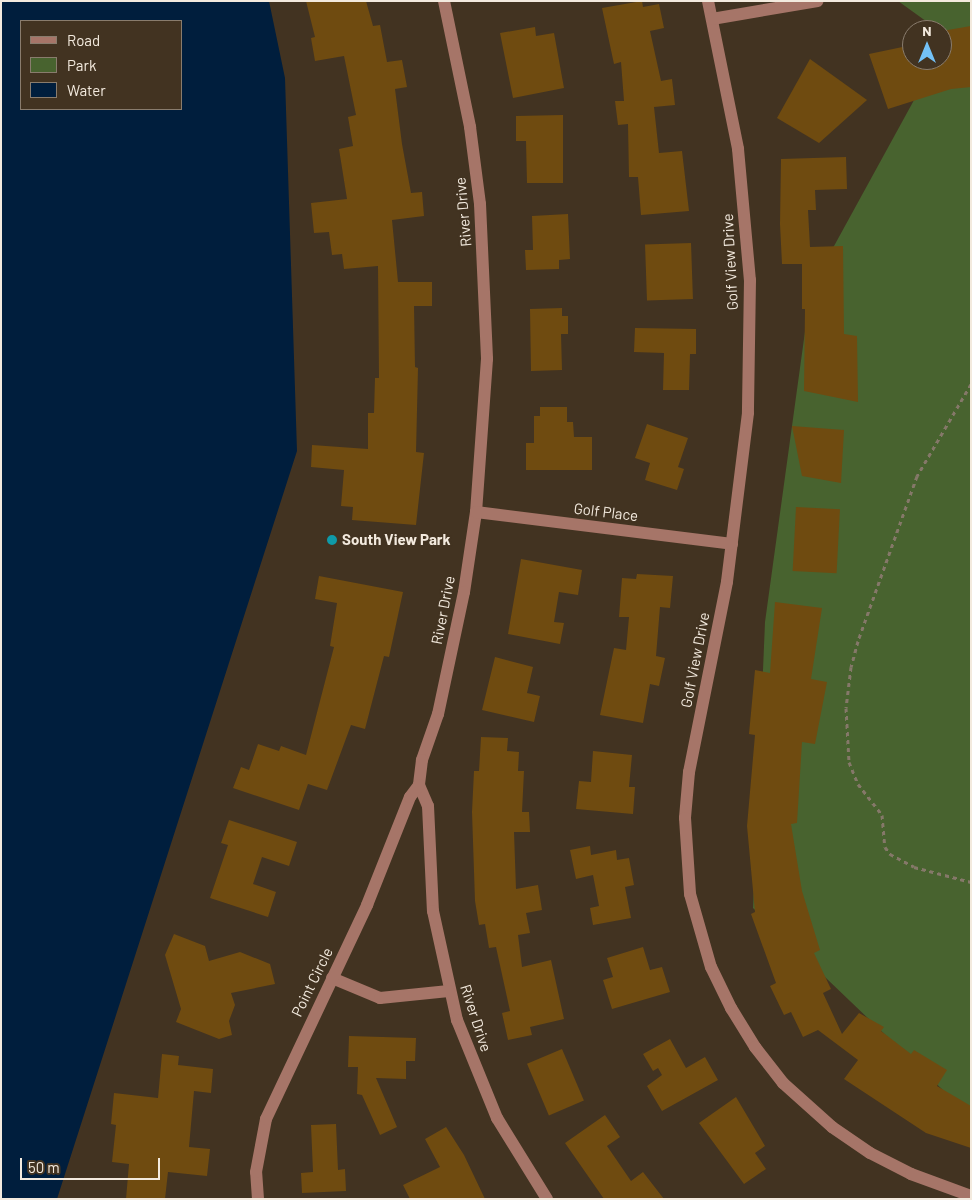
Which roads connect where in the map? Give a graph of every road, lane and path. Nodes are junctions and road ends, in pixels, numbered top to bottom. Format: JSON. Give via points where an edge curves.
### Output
{"nodes":[{"id":1,"x":444,"y":1,"type":"edge"},
{"id":2,"x":708,"y":1,"type":"edge"},
{"id":3,"x":817,"y":1,"type":"edge"},
{"id":4,"x":712,"y":19,"type":"junction"},
{"id":5,"x":971,"y":384,"type":"edge"},
{"id":6,"x":476,"y":512,"type":"junction"},
{"id":7,"x":732,"y":544,"type":"junction"},
{"id":8,"x":419,"y":785,"type":"junction"},
{"id":9,"x":971,"y":882,"type":"edge"},
{"id":10,"x":332,"y":978,"type":"junction"},
{"id":11,"x":449,"y":991,"type":"junction"},
{"id":12,"x":971,"y":1196,"type":"edge"},
{"id":13,"x":258,"y":1199,"type":"edge"},
{"id":14,"x":547,"y":1199,"type":"edge"}],
"edges":[{"from":1,"to":6,"type":"street","name":"River Drive","via":[[470,127],[486,282],[487,360]]},
{"from":2,"to":4,"type":"street","name":"Golf View Drive"},
{"from":3,"to":4,"type":"street"},
{"from":4,"to":7,"type":"street","name":"Golf View Drive","via":[[738,149],[750,280],[748,413]]},
{"from":5,"to":9,"type":"path","via":[[917,476],[858,640],[846,708],[849,762],[858,784],[882,815],[886,847],[890,854],[914,867]]},
{"from":6,"to":7,"type":"street","name":"Golf Place"},
{"from":6,"to":8,"type":"street","name":"River Drive","via":[[464,592],[438,714],[422,760]]},
{"from":7,"to":12,"type":"street","name":"Golf View Drive","via":[[712,665],[689,772],[685,818],[690,894],[711,967],[730,1008],[755,1047],[809,1108],[870,1153],[911,1174]]},
{"from":8,"to":10,"type":"street","name":"Point Circle","via":[[410,797],[367,905]]},
{"from":8,"to":11,"type":"street","name":"River Drive","via":[[428,806],[433,911]]},
{"from":10,"to":11,"type":"street","via":[[380,998]]},
{"from":10,"to":13,"type":"street","name":"Point Circle","via":[[266,1119],[256,1172]]},
{"from":11,"to":14,"type":"street","name":"River Drive","via":[[475,1070],[497,1118]]}]}
